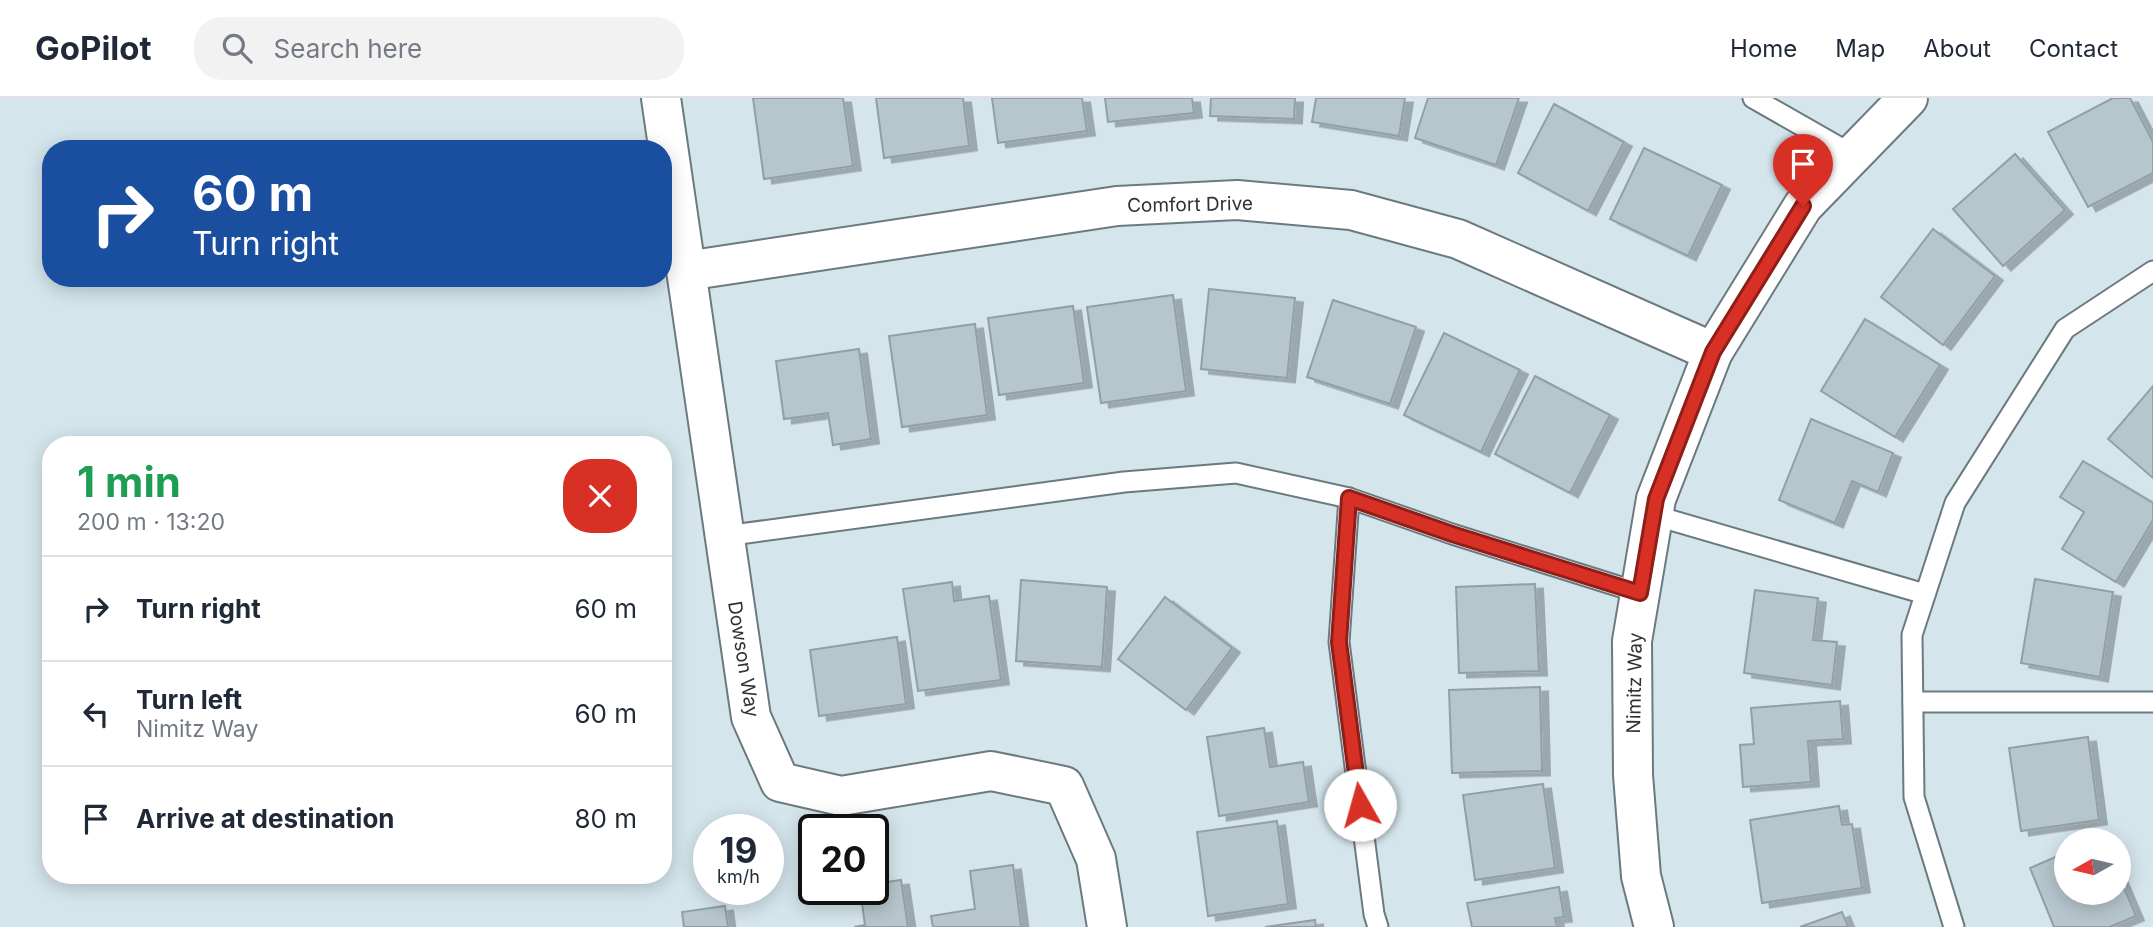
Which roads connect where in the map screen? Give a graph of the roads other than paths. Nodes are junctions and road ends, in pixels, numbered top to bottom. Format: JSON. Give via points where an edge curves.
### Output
{"nodes":[{"id":1,"x":661,"y":98,"type":"edge"},
{"id":2,"x":1753,"y":98,"type":"edge"},
{"id":3,"x":1908,"y":98,"type":"edge"},
{"id":4,"x":667,"y":140,"type":"edge"},
{"id":5,"x":1853,"y":155,"type":"junction"},
{"id":6,"x":672,"y":174,"type":"edge"},
{"id":7,"x":686,"y":271,"type":"junction"},
{"id":8,"x":2153,"y":271,"type":"edge"},
{"id":9,"x":1713,"y":352,"type":"junction"},
{"id":10,"x":1349,"y":498,"type":"junction"},
{"id":11,"x":1653,"y":515,"type":"junction"},
{"id":12,"x":725,"y":536,"type":"junction"},
{"id":13,"x":1640,"y":593,"type":"junction"},
{"id":14,"x":1924,"y":594,"type":"junction"},
{"id":15,"x":1913,"y":702,"type":"junction"},
{"id":16,"x":2153,"y":702,"type":"edge"},
{"id":17,"x":1107,"y":927,"type":"edge"},
{"id":18,"x":1378,"y":927,"type":"edge"},
{"id":19,"x":1654,"y":927,"type":"edge"},
{"id":20,"x":1954,"y":927,"type":"edge"}],
"edges":[{"from":1,"to":4,"type":"street","name":"Dowson Way"},
{"from":2,"to":5,"type":"lane"},
{"from":3,"to":5,"type":"street","name":"Nimitz Way"},
{"from":5,"to":9,"type":"street","name":"Nimitz Way","via":[[1803,206]]},
{"from":6,"to":7,"type":"street","name":"Dowson Way"},
{"from":7,"to":9,"type":"street","name":"Comfort Drive","via":[[1117,206],[1237,200],[1351,210],[1458,239]]},
{"from":7,"to":12,"type":"street","name":"Dowson Way"},
{"from":8,"to":14,"type":"lane","via":[[2065,329],[1955,503]]},
{"from":9,"to":11,"type":"street","name":"Nimitz Way"},
{"from":10,"to":12,"type":"lane","via":[[1236,473],[1124,482]]},
{"from":10,"to":13,"type":"lane"},
{"from":10,"to":18,"type":"lane","via":[[1339,642]]},
{"from":11,"to":13,"type":"street","name":"Nimitz Way"},
{"from":11,"to":14,"type":"lane"},
{"from":12,"to":17,"type":"street","name":"Dowson Way","via":[[751,717],[780,782],[841,796],[991,771],[1064,786],[1096,859]]},
{"from":13,"to":19,"type":"street","name":"Nimitz Way","via":[[1632,641],[1633,775],[1641,876]]},
{"from":14,"to":15,"type":"lane","via":[[1912,635]]},
{"from":15,"to":16,"type":"lane"},
{"from":15,"to":20,"type":"lane","via":[[1914,797]]}]}
